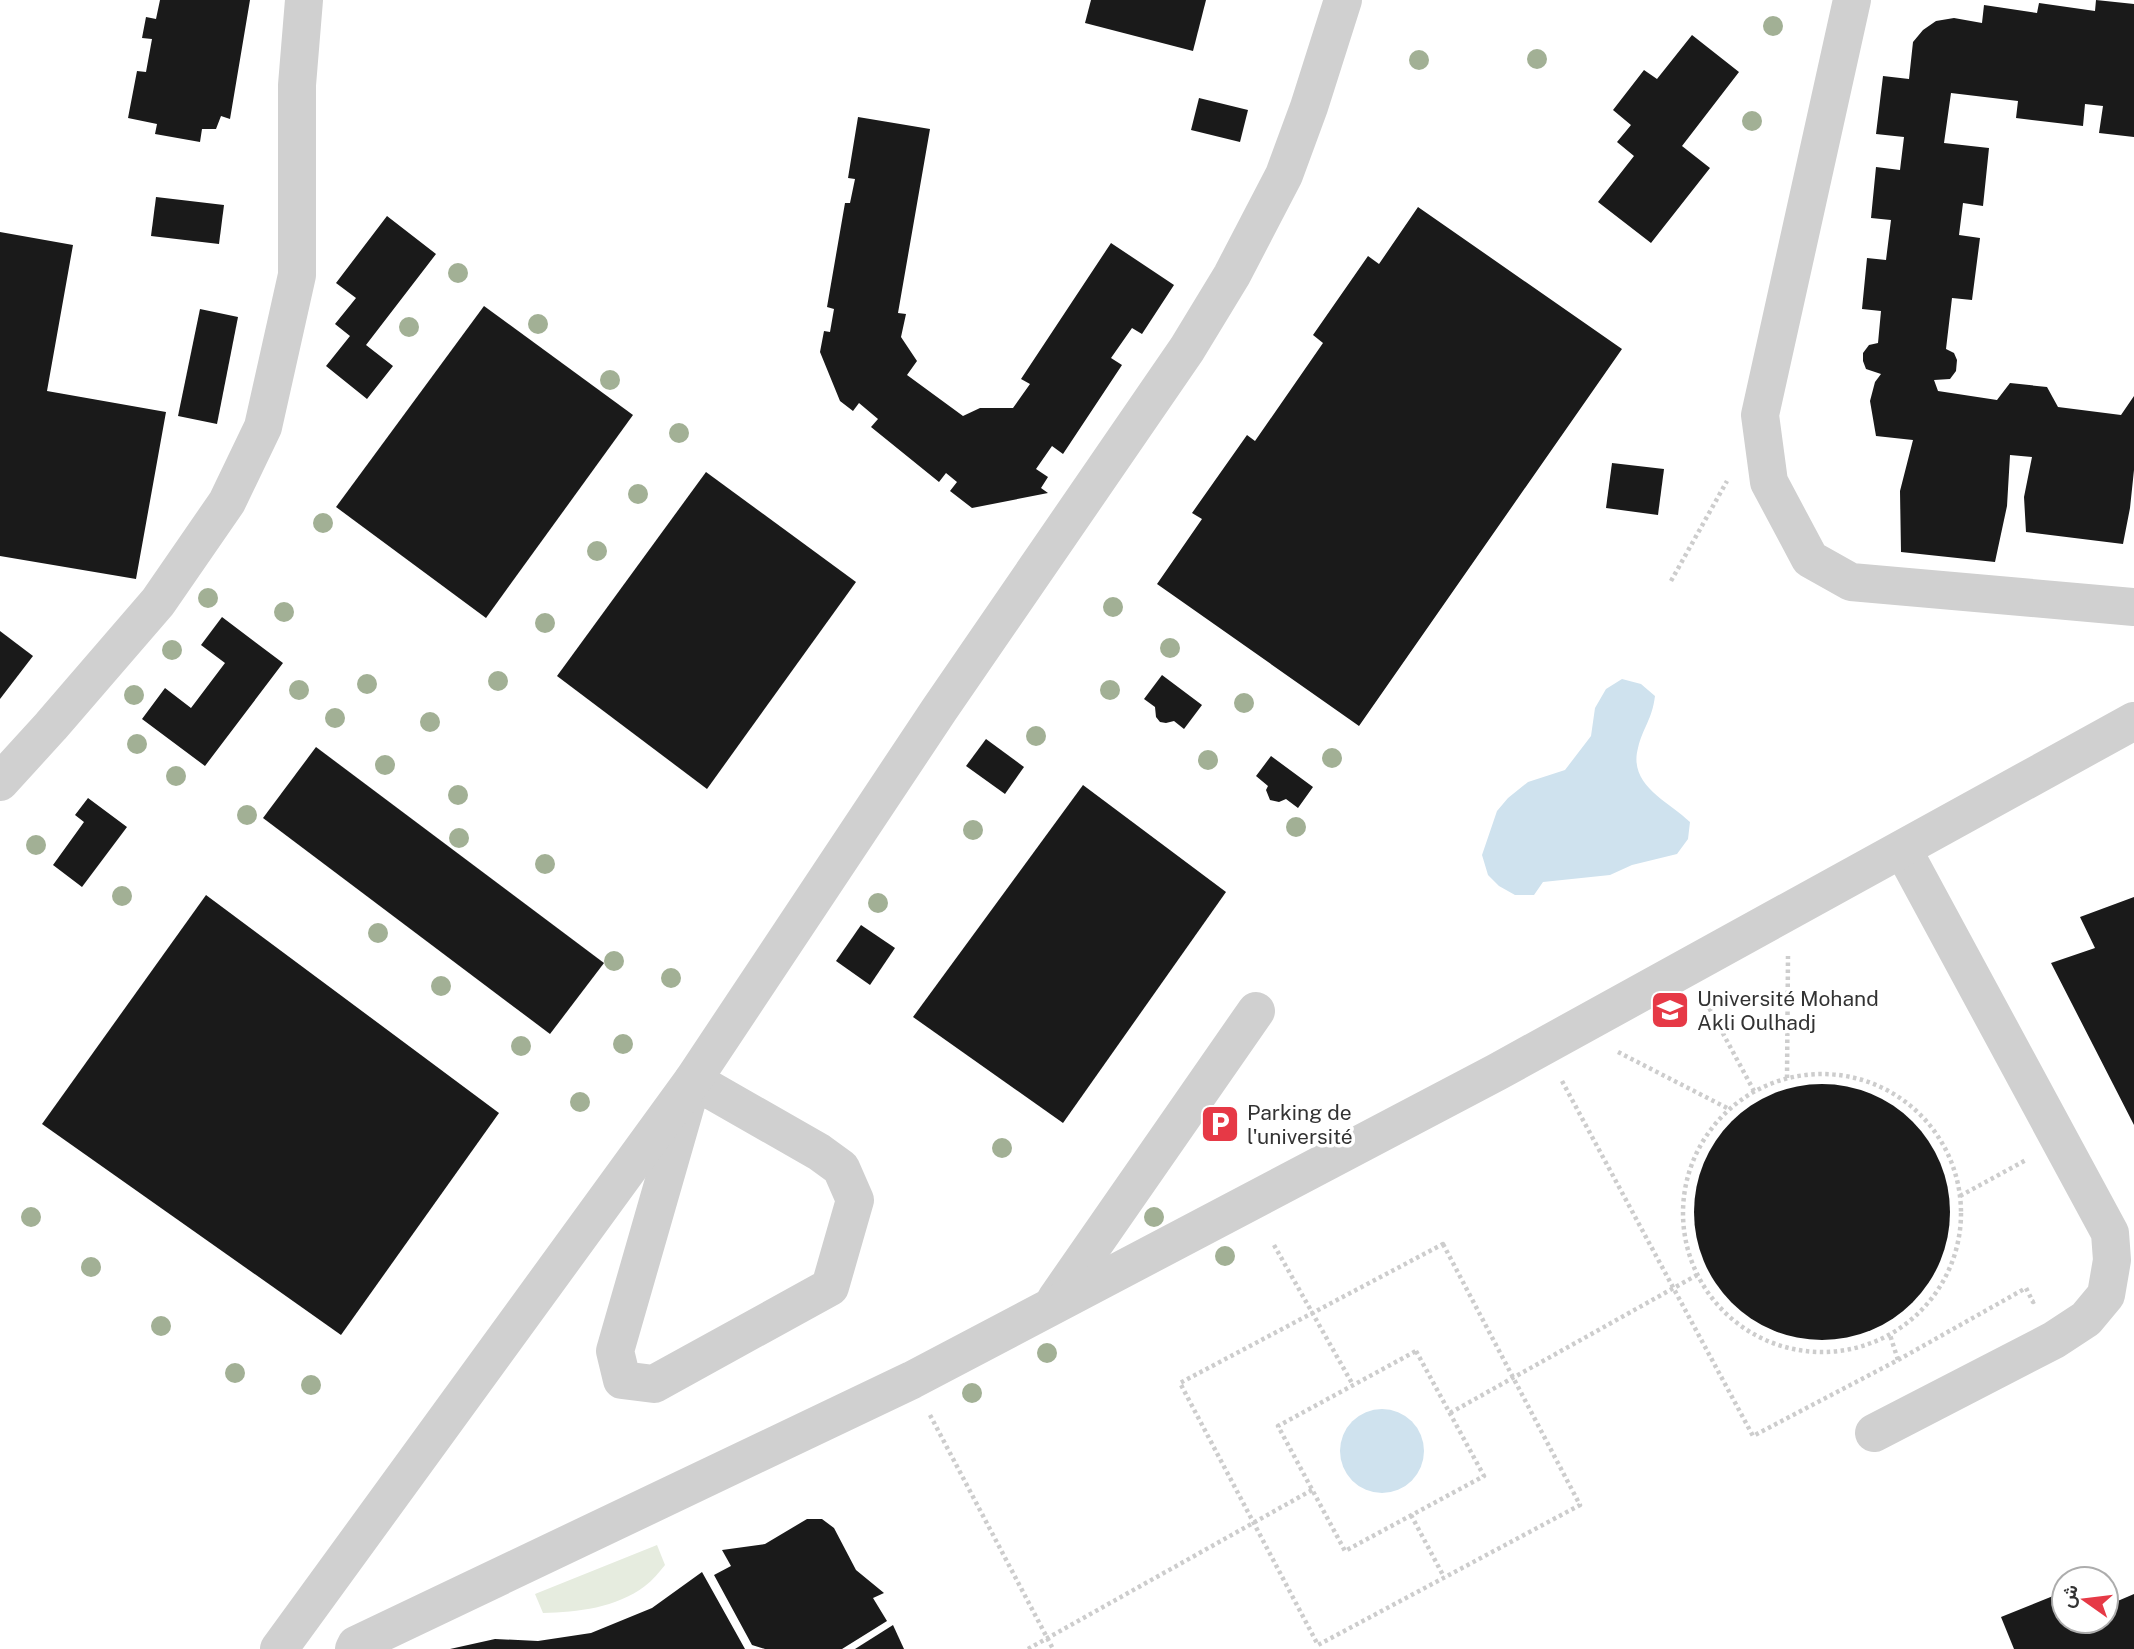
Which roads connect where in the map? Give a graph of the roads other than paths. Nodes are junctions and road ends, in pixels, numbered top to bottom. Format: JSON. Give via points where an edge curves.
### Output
{"nodes":[{"id":1,"x":304,"y":0,"type":"edge"},
{"id":2,"x":1343,"y":0,"type":"edge"},
{"id":3,"x":1852,"y":0,"type":"edge"},
{"id":4,"x":2134,"y":607,"type":"edge"},
{"id":5,"x":2134,"y":721,"type":"edge"},
{"id":6,"x":0,"y":782,"type":"edge"},
{"id":7,"x":1903,"y":850,"type":"junction"},
{"id":8,"x":1256,"y":1011,"type":"dead end"},
{"id":9,"x":693,"y":1080,"type":"junction"},
{"id":10,"x":2123,"y":1261,"type":"edge"},
{"id":11,"x":1053,"y":1304,"type":"junction"},
{"id":12,"x":1874,"y":1433,"type":"dead end"},
{"id":13,"x":356,"y":1648,"type":"edge"},
{"id":14,"x":279,"y":1649,"type":"edge"}],
"edges":[{"from":1,"to":6,"type":"street","via":[[297,86],[297,275],[263,427],[227,502],[158,602]]},
{"from":2,"to":9,"type":"street","via":[[1284,175],[1232,275],[1187,349]]},
{"from":3,"to":4,"type":"street","via":[[1760,415],[1769,482],[1810,559],[1851,582]]},
{"from":5,"to":7,"type":"street"},
{"from":7,"to":10,"type":"street"},
{"from":7,"to":11,"type":"street","via":[[1575,1030]]},
{"from":8,"to":11,"type":"street"},
{"from":9,"to":9,"type":"street","via":[[841,1168],[855,1200],[830,1287],[654,1384],[622,1380],[615,1351]]},
{"from":9,"to":14,"type":"street"},
{"from":10,"to":12,"type":"street","via":[[2087,1319]]},
{"from":11,"to":13,"type":"street","via":[[912,1380]]}]}
